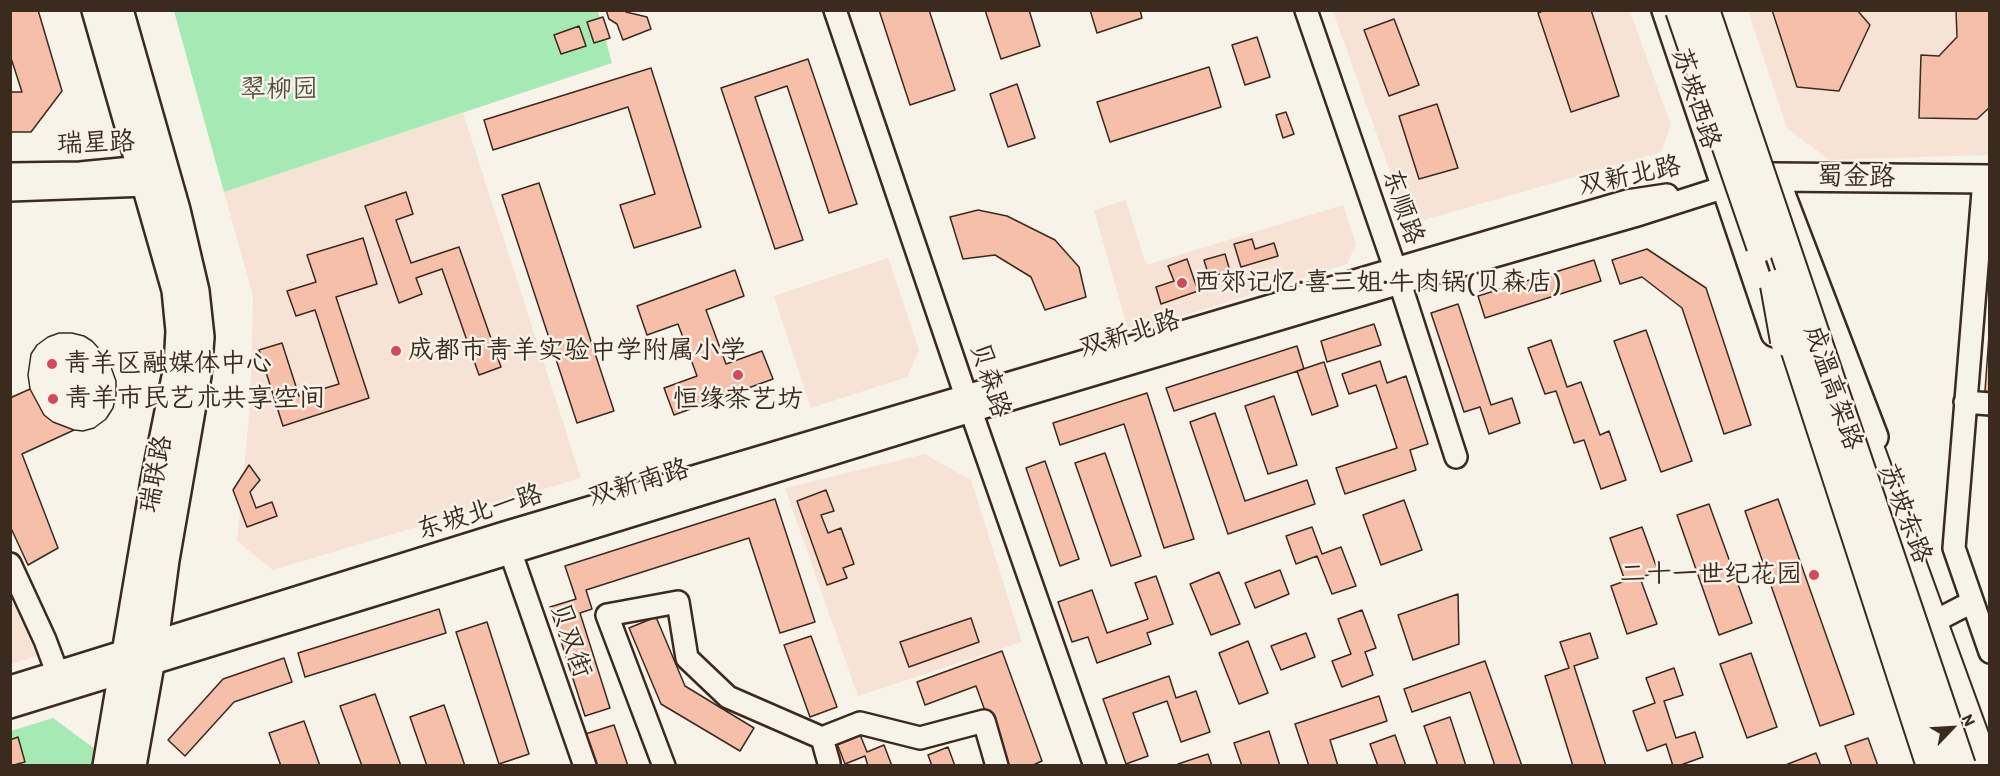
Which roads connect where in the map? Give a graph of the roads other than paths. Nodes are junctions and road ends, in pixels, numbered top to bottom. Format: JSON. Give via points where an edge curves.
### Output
{"nodes":[{"id":1,"x":96,"y":10,"type":"edge"},
{"id":2,"x":119,"y":10,"type":"edge"},
{"id":3,"x":835,"y":10,"type":"edge"},
{"id":4,"x":1306,"y":10,"type":"edge"},
{"id":5,"x":1666,"y":10,"type":"edge"},
{"id":6,"x":1681,"y":10,"type":"edge"},
{"id":7,"x":1704,"y":10,"type":"edge"},
{"id":8,"x":1717,"y":10,"type":"edge"},
{"id":9,"x":10,"y":174,"type":"edge"},
{"id":10,"x":152,"y":176,"type":"junction"},
{"id":11,"x":1774,"y":177,"type":"junction"},
{"id":12,"x":1987,"y":179,"type":"edge"},
{"id":13,"x":1725,"y":187,"type":"junction"},
{"id":14,"x":10,"y":190,"type":"edge"},
{"id":15,"x":1397,"y":276,"type":"junction"},
{"id":16,"x":1776,"y":285,"type":"junction"},
{"id":17,"x":1812,"y":330,"type":"junction"},
{"id":18,"x":1965,"y":402,"type":"junction"},
{"id":19,"x":969,"y":404,"type":"junction"},
{"id":20,"x":1989,"y":404,"type":"edge"},
{"id":21,"x":1456,"y":457,"type":"dead end"},
{"id":22,"x":507,"y":542,"type":"junction"},
{"id":23,"x":10,"y":564,"type":"edge"},
{"id":24,"x":1972,"y":602,"type":"junction"},
{"id":25,"x":1943,"y":617,"type":"junction"},
{"id":26,"x":1989,"y":652,"type":"edge"},
{"id":27,"x":152,"y":653,"type":"junction"},
{"id":28,"x":124,"y":662,"type":"junction"},
{"id":29,"x":57,"y":672,"type":"junction"},
{"id":30,"x":10,"y":687,"type":"edge"},
{"id":31,"x":10,"y":707,"type":"edge"},
{"id":32,"x":822,"y":738,"type":"junction"},
{"id":33,"x":1989,"y":753,"type":"edge"},
{"id":34,"x":107,"y":765,"type":"edge"},
{"id":35,"x":132,"y":765,"type":"edge"},
{"id":36,"x":585,"y":765,"type":"edge"},
{"id":37,"x":664,"y":765,"type":"edge"},
{"id":38,"x":829,"y":765,"type":"edge"},
{"id":39,"x":998,"y":765,"type":"edge"},
{"id":40,"x":1095,"y":765,"type":"edge"},
{"id":41,"x":1915,"y":765,"type":"edge"},
{"id":42,"x":1923,"y":765,"type":"edge"},
{"id":43,"x":1932,"y":765,"type":"edge"},
{"id":44,"x":1960,"y":765,"type":"edge"},
{"id":45,"x":1984,"y":765,"type":"edge"}],
"edges":[{"from":1,"to":10,"type":"main road","name":"瑞联路"},
{"from":2,"to":10,"type":"main road","name":"瑞联路"},
{"from":3,"to":19,"type":"street","name":"贝森路"},
{"from":4,"to":15,"type":"street","name":"东顺路"},
{"from":5,"to":13,"type":"main road","name":"苏坡西路"},
{"from":6,"to":16,"type":"highway","name":"成温高架路","bridge":true},
{"from":7,"to":17,"type":"highway","name":"成温高架路","bridge":true},
{"from":8,"to":11,"type":"main road","name":"苏坡西路"},
{"from":9,"to":10,"type":"street","name":"瑞星路"},
{"from":10,"to":14,"type":"street","name":"瑞星路"},
{"from":10,"to":27,"type":"main road","name":"瑞联路","via":[[195,291],[200,338]]},
{"from":10,"to":28,"type":"main road","name":"瑞联路","via":[[176,290],[178,367]]},
{"from":11,"to":12,"type":"main road","name":"蜀金路"},
{"from":11,"to":13,"type":"main road","name":"蜀金路"},
{"from":11,"to":25,"type":"main road","name":"苏坡东路"},
{"from":12,"to":18,"type":"street"},
{"from":13,"to":15,"type":"street","name":"双新北路","via":[[1634,216]]},
{"from":13,"to":42,"type":"main road"},
{"from":15,"to":19,"type":"street","name":"双新北路"},
{"from":15,"to":21,"type":"street","name":"东顺路"},
{"from":16,"to":41,"type":"highway","bridge":true,"via":[[1797,410]]},
{"from":16,"to":43,"type":"highway","name":"成温高架路","bridge":true},
{"from":17,"to":44,"type":"highway","name":"成温高架路","bridge":true},
{"from":17,"to":45,"type":"highway","bridge":true,"via":[[1871,455]]},
{"from":18,"to":20,"type":"street"},
{"from":18,"to":24,"type":"street","via":[[1954,548]]},
{"from":19,"to":22,"type":"street","name":"双新南路"},
{"from":19,"to":40,"type":"street","name":"贝森路"},
{"from":22,"to":27,"type":"street","name":"双新南路"},
{"from":22,"to":36,"type":"street","name":"贝双街"},
{"from":23,"to":29,"type":"street"},
{"from":24,"to":25,"type":"street"},
{"from":24,"to":26,"type":"street"},
{"from":25,"to":33,"type":"main road","name":"苏坡东路"},
{"from":27,"to":28,"type":"street"},
{"from":27,"to":35,"type":"main road","name":"瑞联路"},
{"from":28,"to":29,"type":"street"},
{"from":28,"to":31,"type":"street"},
{"from":28,"to":34,"type":"main road","name":"瑞联路"},
{"from":29,"to":30,"type":"street"},
{"from":32,"to":37,"type":"street","via":[[728,697],[687,658],[678,602],[607,615]]},
{"from":32,"to":38,"type":"street"},
{"from":32,"to":39,"type":"street","via":[[860,723],[920,738],[984,721]]}]}
